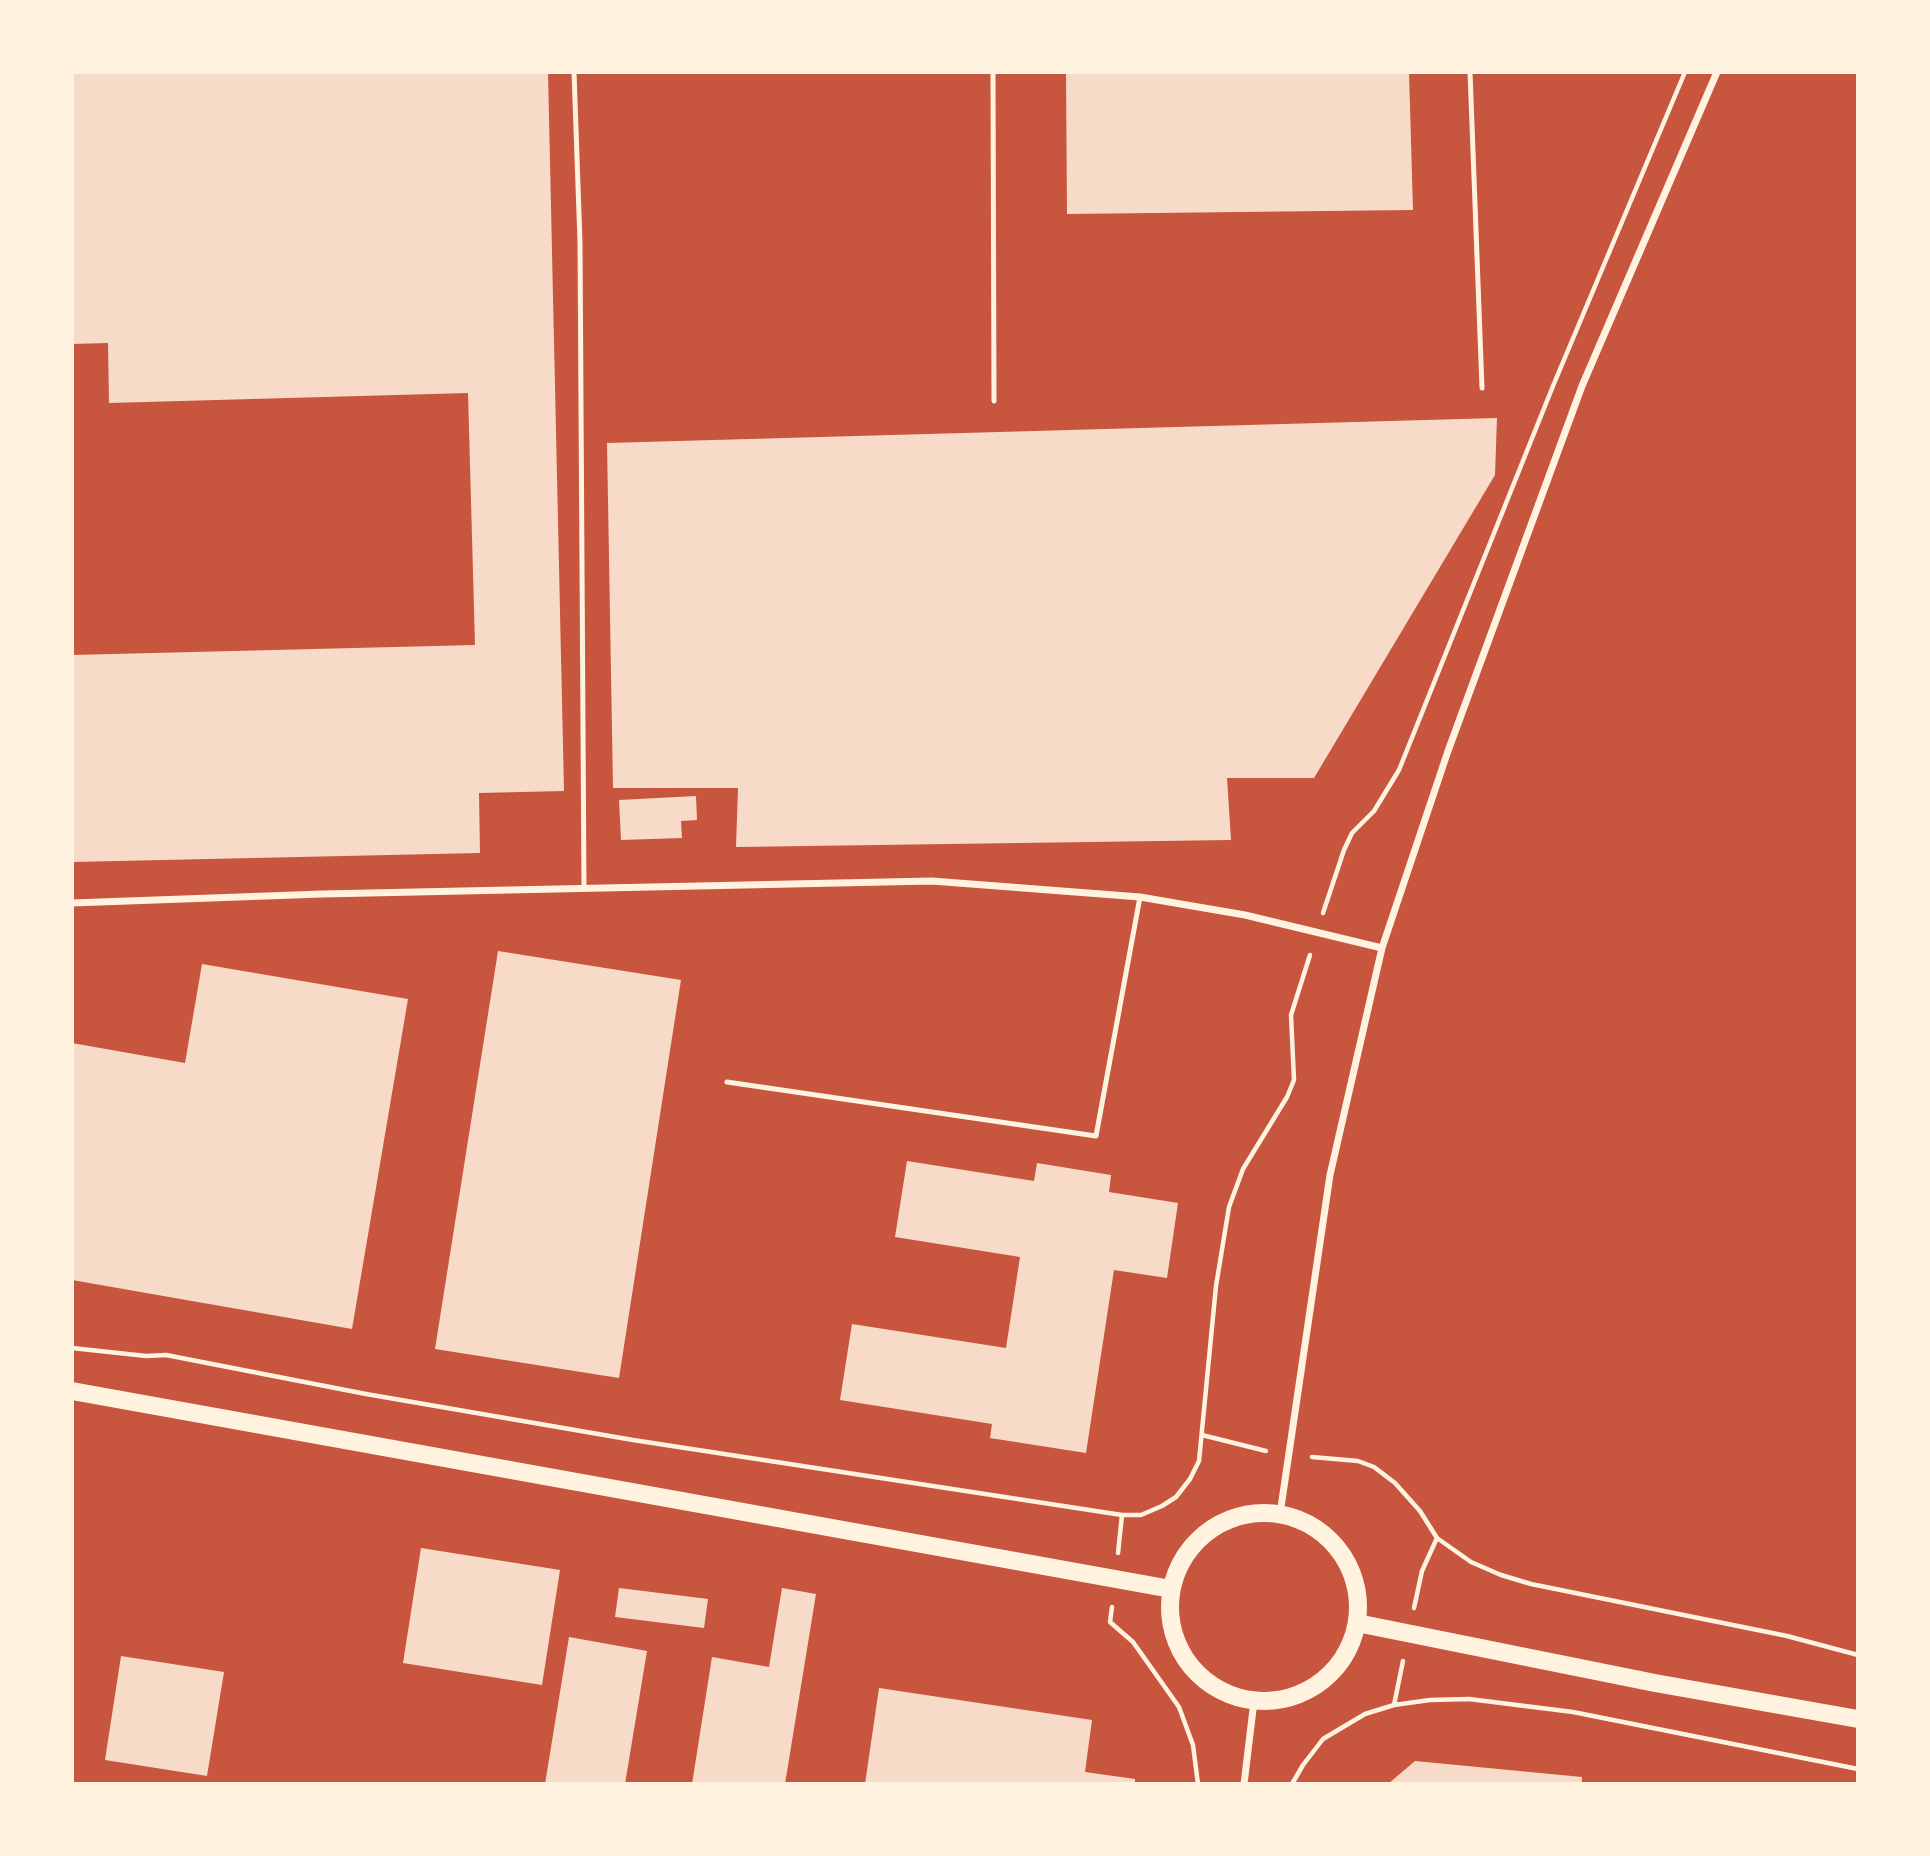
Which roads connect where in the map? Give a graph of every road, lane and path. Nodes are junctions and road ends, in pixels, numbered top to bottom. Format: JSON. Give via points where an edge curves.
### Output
{"nodes":[{"id":1,"x":574,"y":72,"type":"edge"},
{"id":2,"x":993,"y":72,"type":"edge"},
{"id":3,"x":1470,"y":72,"type":"edge"},
{"id":4,"x":1685,"y":72,"type":"edge"},
{"id":5,"x":1717,"y":72,"type":"edge"},
{"id":6,"x":1482,"y":388,"type":"dead end"},
{"id":7,"x":994,"y":401,"type":"dead end"},
{"id":8,"x":584,"y":888,"type":"junction"},
{"id":9,"x":1140,"y":897,"type":"junction"},
{"id":10,"x":72,"y":904,"type":"edge"},
{"id":11,"x":1317,"y":932,"type":"junction"},
{"id":12,"x":1382,"y":948,"type":"junction"},
{"id":13,"x":727,"y":1083,"type":"dead end"},
{"id":14,"x":72,"y":1348,"type":"edge"},
{"id":15,"x":72,"y":1391,"type":"edge"},
{"id":16,"x":1202,"y":1436,"type":"junction"},
{"id":17,"x":1288,"y":1456,"type":"junction"},
{"id":18,"x":1280,"y":1514,"type":"junction"},
{"id":19,"x":1122,"y":1515,"type":"junction"},
{"id":20,"x":1115,"y":1579,"type":"junction"},
{"id":21,"x":1171,"y":1589,"type":"junction"},
{"id":22,"x":1357,"y":1623,"type":"junction"},
{"id":23,"x":1858,"y":1655,"type":"edge"},
{"id":24,"x":1254,"y":1701,"type":"junction"},
{"id":25,"x":1858,"y":1719,"type":"edge"},
{"id":26,"x":1858,"y":1769,"type":"edge"},
{"id":27,"x":1198,"y":1784,"type":"edge"},
{"id":28,"x":1244,"y":1784,"type":"edge"},
{"id":29,"x":1292,"y":1784,"type":"edge"}],
"edges":[{"from":1,"to":8,"type":"lane","via":[[580,242]]},
{"from":2,"to":7,"type":"lane"},
{"from":3,"to":6,"type":"lane"},
{"from":4,"to":11,"type":"path","via":[[1399,770],[1374,811],[1352,833]]},
{"from":5,"to":12,"type":"street","via":[[1582,386],[1448,751]]},
{"from":8,"to":9,"type":"street","via":[[932,881]]},
{"from":8,"to":10,"type":"street"},
{"from":9,"to":11,"type":"street"},
{"from":9,"to":13,"type":"lane","via":[[1096,1136]]},
{"from":11,"to":12,"type":"street"},
{"from":11,"to":16,"type":"path","via":[[1291,1015],[1294,1080],[1243,1169],[1229,1207],[1216,1286]]},
{"from":12,"to":17,"type":"street","via":[[1330,1175]]},
{"from":14,"to":19,"type":"path","via":[[166,1355],[619,1438]]},
{"from":15,"to":20,"type":"main road"},
{"from":16,"to":17,"type":"path"},
{"from":16,"to":19,"type":"path","via":[[1199,1461],[1176,1497],[1141,1515]]},
{"from":17,"to":18,"type":"street"},
{"from":17,"to":23,"type":"path","via":[[1358,1461],[1374,1468],[1395,1483],[1437,1538],[1471,1562],[1501,1575]]},
{"from":18,"to":21,"type":"main road","via":[[1251,1513],[1223,1522],[1199,1538],[1181,1562]]},
{"from":18,"to":22,"type":"main road","via":[[1308,1524],[1332,1541],[1349,1566],[1357,1594]]},
{"from":19,"to":20,"type":"path"},
{"from":20,"to":21,"type":"main road"},
{"from":20,"to":27,"type":"path","via":[[1110,1622],[1133,1642],[1179,1707],[1193,1745]]},
{"from":21,"to":24,"type":"main road","via":[[1170,1620],[1180,1650],[1198,1675],[1224,1693]]},
{"from":22,"to":24,"type":"main road","via":[[1348,1650],[1332,1673],[1292,1697]]},
{"from":22,"to":25,"type":"main road"},
{"from":24,"to":28,"type":"street"},
{"from":26,"to":29,"type":"path","via":[[1573,1712],[1469,1699],[1430,1700],[1365,1714],[1323,1739]]}]}
